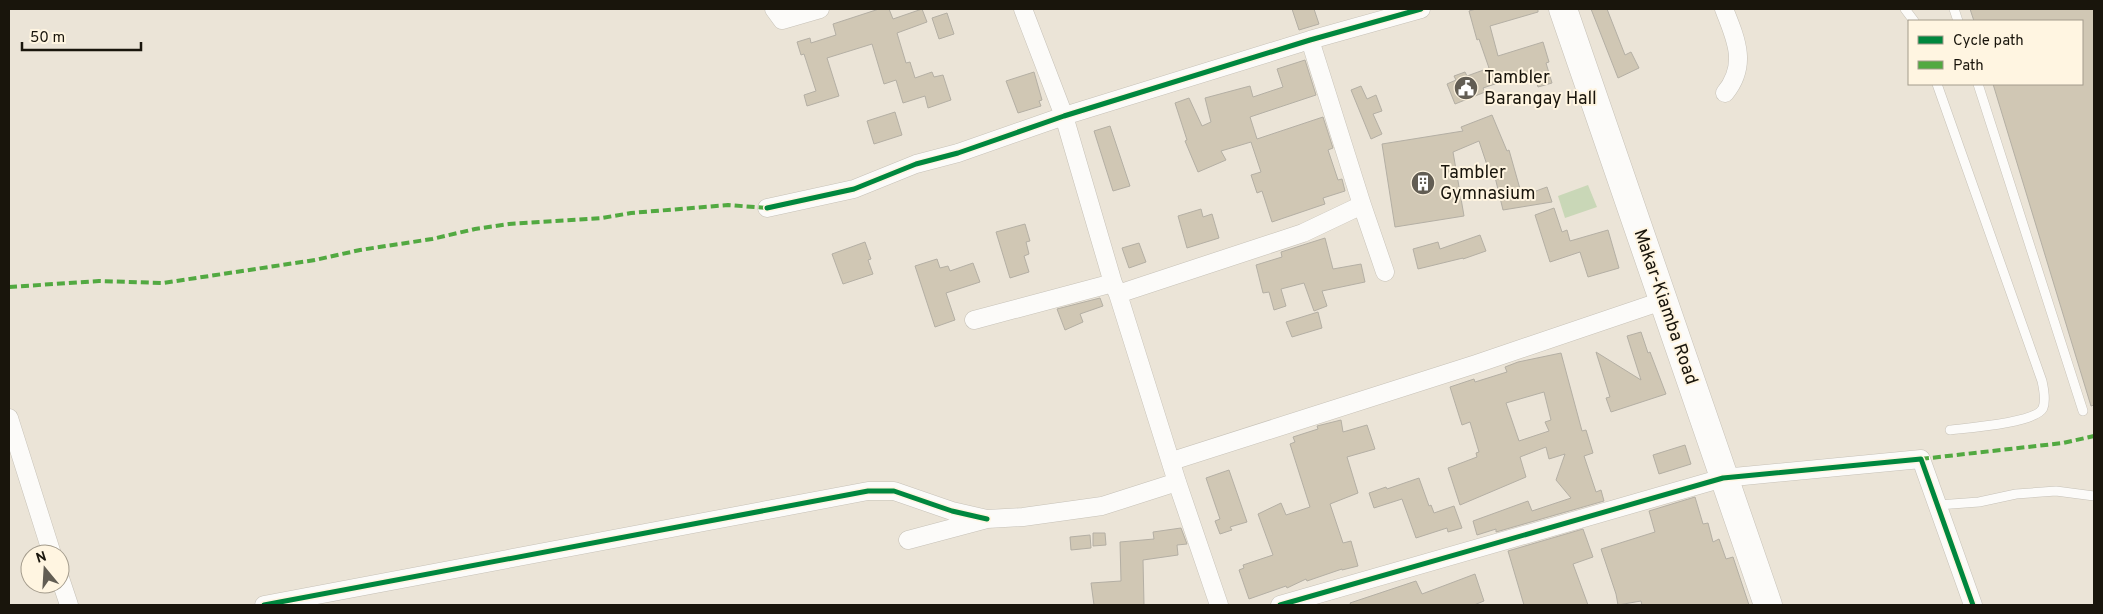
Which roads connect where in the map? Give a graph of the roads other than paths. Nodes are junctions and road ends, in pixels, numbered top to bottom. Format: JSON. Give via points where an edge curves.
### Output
{"nodes":[{"id":1,"x":774,"y":9,"type":"edge"},
{"id":2,"x":820,"y":9,"type":"edge"},
{"id":3,"x":1022,"y":9,"type":"edge"},
{"id":4,"x":1420,"y":9,"type":"edge"},
{"id":5,"x":1563,"y":9,"type":"edge"},
{"id":6,"x":1724,"y":9,"type":"edge"},
{"id":7,"x":1906,"y":9,"type":"edge"},
{"id":8,"x":1913,"y":20,"type":"edge"},
{"id":9,"x":1310,"y":40,"type":"junction"},
{"id":10,"x":1937,"y":85,"type":"edge"},
{"id":11,"x":1978,"y":85,"type":"edge"},
{"id":12,"x":1725,"y":93,"type":"dead end"},
{"id":13,"x":1064,"y":116,"type":"junction"},
{"id":14,"x":1362,"y":205,"type":"junction"},
{"id":15,"x":767,"y":208,"type":"dead end"},
{"id":16,"x":1385,"y":272,"type":"dead end"},
{"id":17,"x":1115,"y":288,"type":"junction"},
{"id":18,"x":1662,"y":301,"type":"junction"},
{"id":19,"x":974,"y":320,"type":"dead end"},
{"id":20,"x":2084,"y":411,"type":"dead end"},
{"id":21,"x":9,"y":418,"type":"edge"},
{"id":22,"x":1950,"y":430,"type":"dead end"},
{"id":23,"x":1172,"y":461,"type":"junction"},
{"id":24,"x":1723,"y":478,"type":"junction"},
{"id":25,"x":1177,"y":482,"type":"junction"},
{"id":26,"x":2094,"y":496,"type":"edge"},
{"id":27,"x":1938,"y":506,"type":"junction"},
{"id":28,"x":987,"y":519,"type":"junction"},
{"id":29,"x":908,"y":540,"type":"dead end"},
{"id":30,"x":49,"y":544,"type":"edge"},
{"id":31,"x":264,"y":605,"type":"edge"},
{"id":32,"x":1219,"y":605,"type":"edge"},
{"id":33,"x":1280,"y":605,"type":"edge"},
{"id":34,"x":1768,"y":605,"type":"edge"},
{"id":35,"x":1973,"y":605,"type":"edge"}],
"edges":[{"from":1,"to":2,"type":"street","via":[[782,20]]},
{"from":3,"to":13,"type":"street"},
{"from":4,"to":9,"type":"street"},
{"from":5,"to":18,"type":"main road","name":"Makar-Kiamba Road"},
{"from":6,"to":12,"type":"street","via":[[1739,59],[1732,84]]},
{"from":7,"to":8,"type":"lane"},
{"from":9,"to":13,"type":"street"},
{"from":9,"to":14,"type":"street"},
{"from":10,"to":22,"type":"lane","via":[[2045,397],[2037,416]]},
{"from":11,"to":20,"type":"lane"},
{"from":13,"to":15,"type":"street","via":[[916,164],[854,189]]},
{"from":13,"to":17,"type":"street"},
{"from":14,"to":16,"type":"street"},
{"from":14,"to":17,"type":"street","via":[[1303,233]]},
{"from":17,"to":19,"type":"street"},
{"from":17,"to":23,"type":"street"},
{"from":18,"to":23,"type":"street"},
{"from":18,"to":24,"type":"main road","name":"Makar-Kiamba Road"},
{"from":21,"to":30,"type":"street"},
{"from":23,"to":25,"type":"street"},
{"from":24,"to":27,"type":"street","via":[[1921,459]]},
{"from":24,"to":33,"type":"street"},
{"from":24,"to":34,"type":"main road","name":"Makar-Kiamba Road"},
{"from":25,"to":28,"type":"street","via":[[1082,510]]},
{"from":25,"to":32,"type":"street"},
{"from":26,"to":27,"type":"lane","via":[[2056,491]]},
{"from":27,"to":35,"type":"street"},
{"from":28,"to":29,"type":"street"},
{"from":28,"to":31,"type":"street","via":[[894,492],[868,491]]}]}
